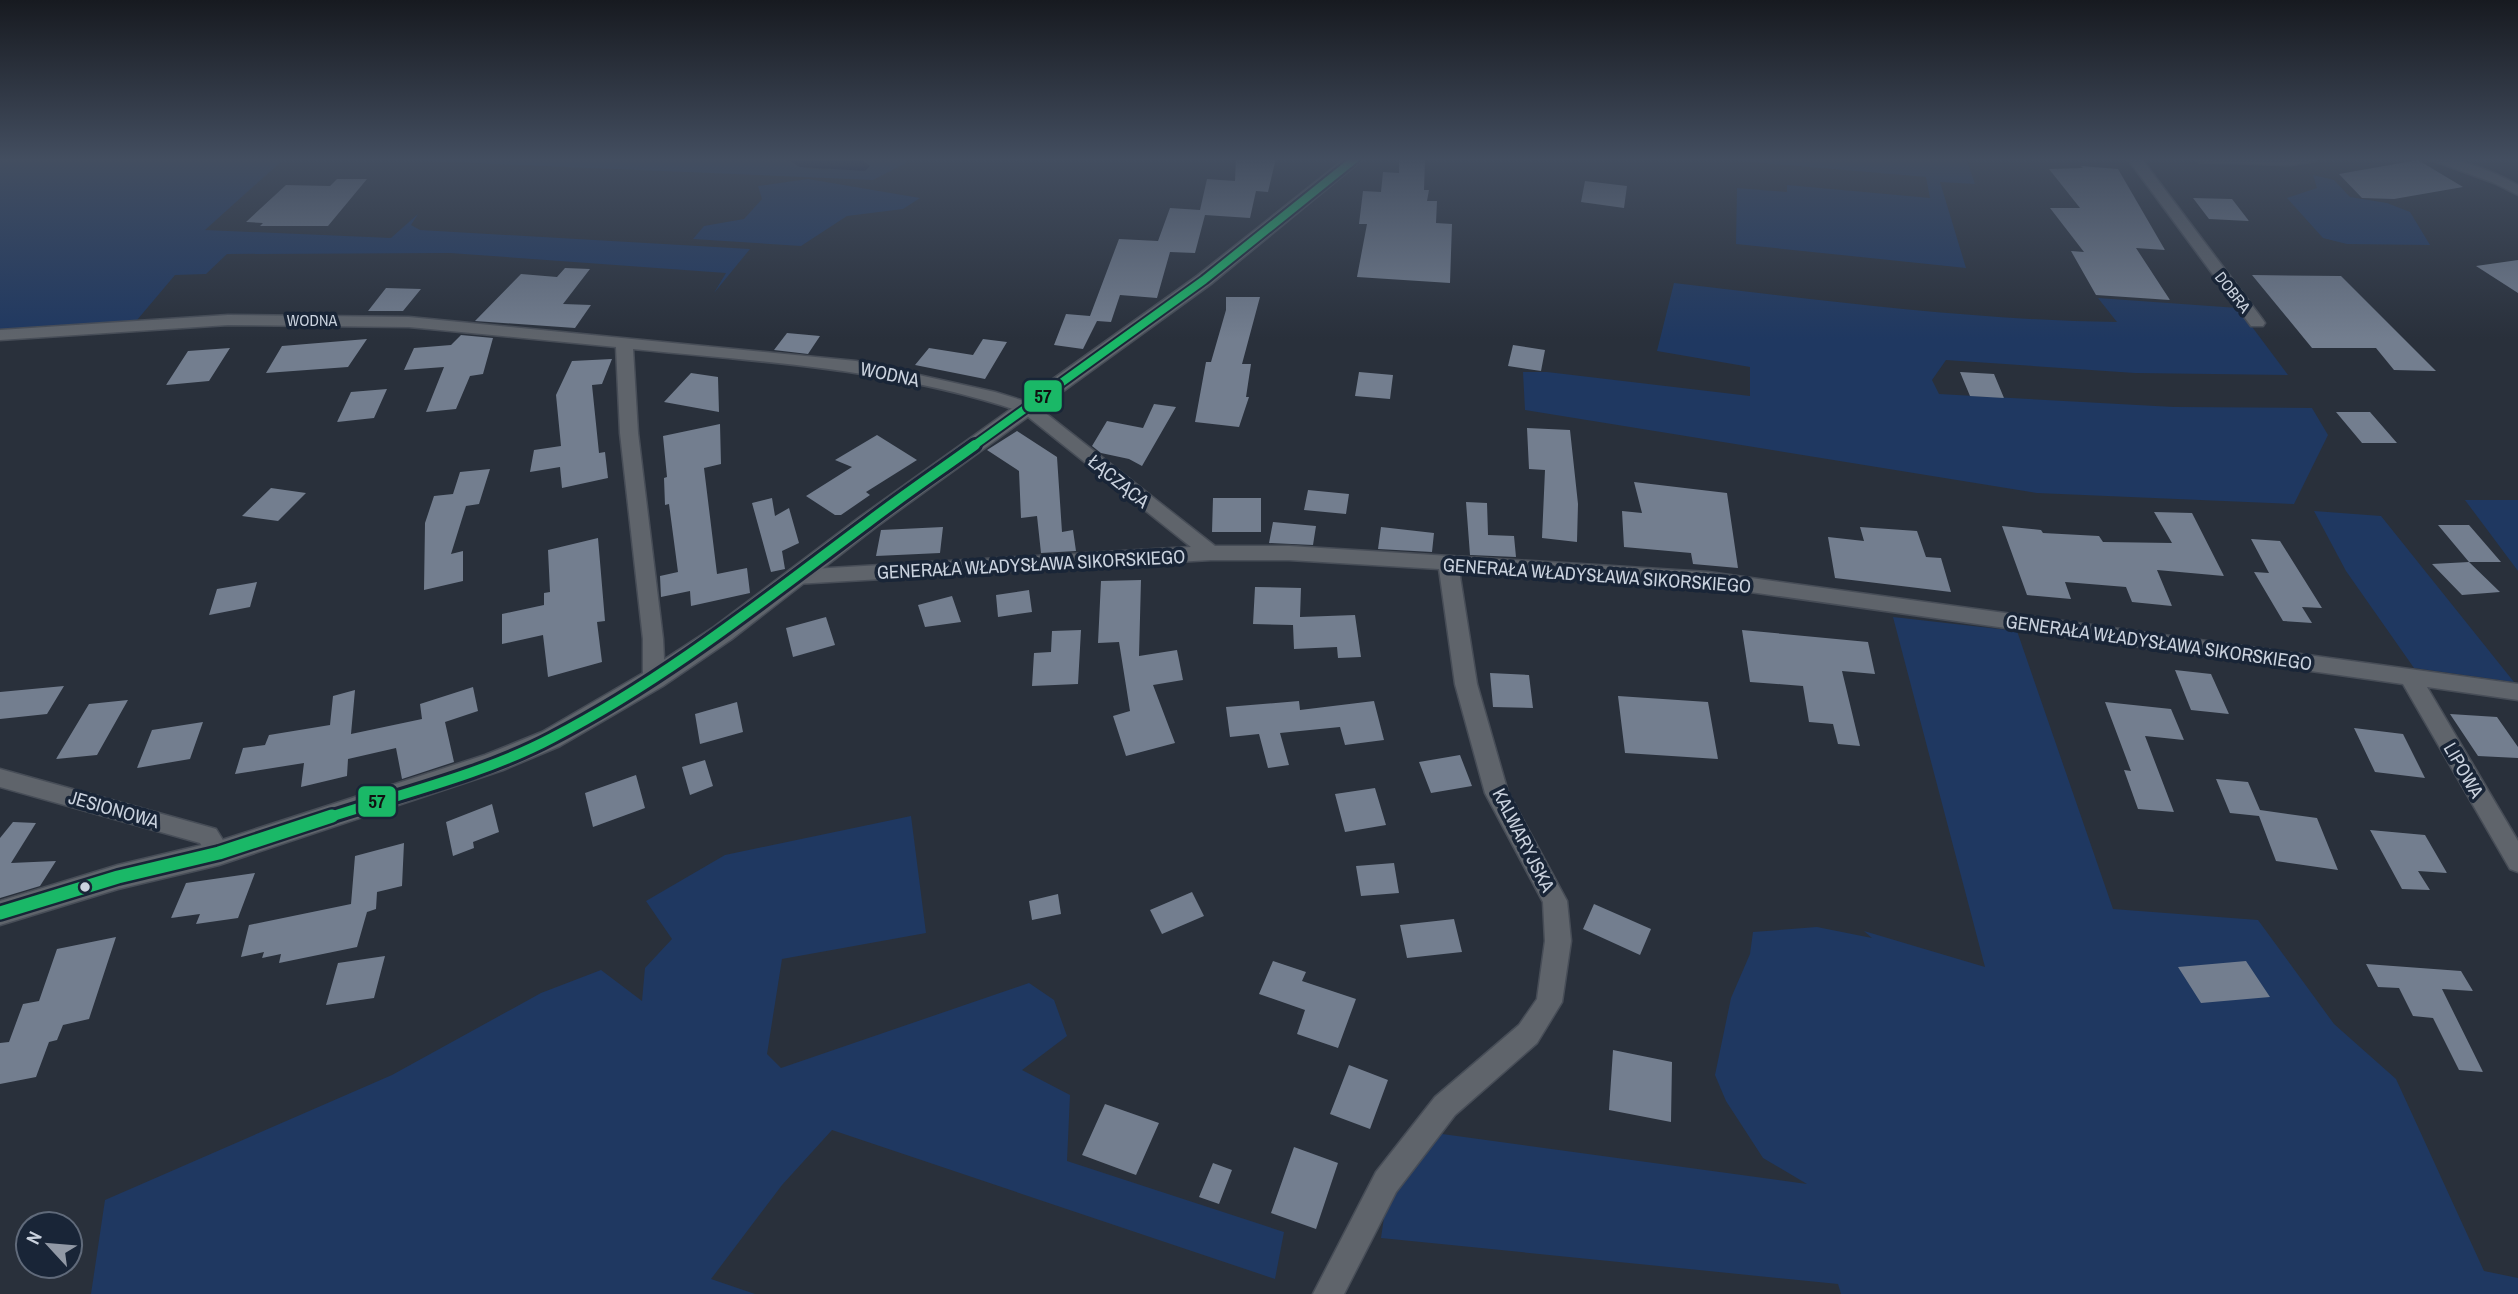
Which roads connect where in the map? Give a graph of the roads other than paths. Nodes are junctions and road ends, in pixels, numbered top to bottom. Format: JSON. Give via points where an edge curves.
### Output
{"nodes":[{"id":1,"x":1281,"y":218,"type":"edge"},
{"id":2,"x":2179,"y":218,"type":"edge"},
{"id":3,"x":2257,"y":323,"type":"dead end"},
{"id":4,"x":0,"y":335,"type":"edge"},
{"id":5,"x":624,"y":343,"type":"junction"},
{"id":6,"x":1028,"y":408,"type":"junction"},
{"id":7,"x":1211,"y":553,"type":"junction"},
{"id":8,"x":1448,"y":565,"type":"junction"},
{"id":9,"x":795,"y":577,"type":"junction"},
{"id":10,"x":654,"y":679,"type":"junction"},
{"id":11,"x":2411,"y":679,"type":"junction"},
{"id":12,"x":2518,"y":692,"type":"edge"},
{"id":13,"x":0,"y":778,"type":"edge"},
{"id":14,"x":219,"y":853,"type":"junction"},
{"id":15,"x":2518,"y":862,"type":"edge"},
{"id":16,"x":0,"y":912,"type":"edge"},
{"id":17,"x":1328,"y":1294,"type":"edge"}],
"edges":[{"from":1,"to":6,"type":"street"},
{"from":2,"to":3,"type":"street","name":"DOBRA"},
{"from":4,"to":5,"type":"street","name":"WODNA","via":[[228,320],[326,319],[409,322]]},
{"from":5,"to":6,"type":"street","name":"WODNA","via":[[856,366]]},
{"from":5,"to":10,"type":"street"},
{"from":6,"to":7,"type":"street","name":"ŁĄCZĄCA"},
{"from":6,"to":9,"type":"street"},
{"from":7,"to":8,"type":"street","name":"GENERAŁA WŁADYSŁAWA SIKORSKIEGO","via":[[1289,553]]},
{"from":7,"to":9,"type":"street","name":"GENERAŁA WŁADYSŁAWA SIKORSKIEGO"},
{"from":8,"to":11,"type":"street","name":"GENERAŁA WŁADYSŁAWA SIKORSKIEGO","via":[[1708,579]]},
{"from":8,"to":17,"type":"street","name":"KALWARYJSKA","via":[[1466,684],[1497,793],[1555,901],[1558,941],[1549,1002],[1528,1034],[1445,1106],[1386,1182]]},
{"from":9,"to":10,"type":"street","via":[[723,634]]},
{"from":10,"to":14,"type":"street","via":[[551,739],[494,763]]},
{"from":11,"to":12,"type":"street","name":"GENERAŁA WŁADYSŁAWA SIKORSKIEGO"},
{"from":11,"to":15,"type":"street","name":"LIPOWA"},
{"from":13,"to":14,"type":"street","name":"JESIONOWA","via":[[208,836]]},
{"from":14,"to":16,"type":"street"}]}
